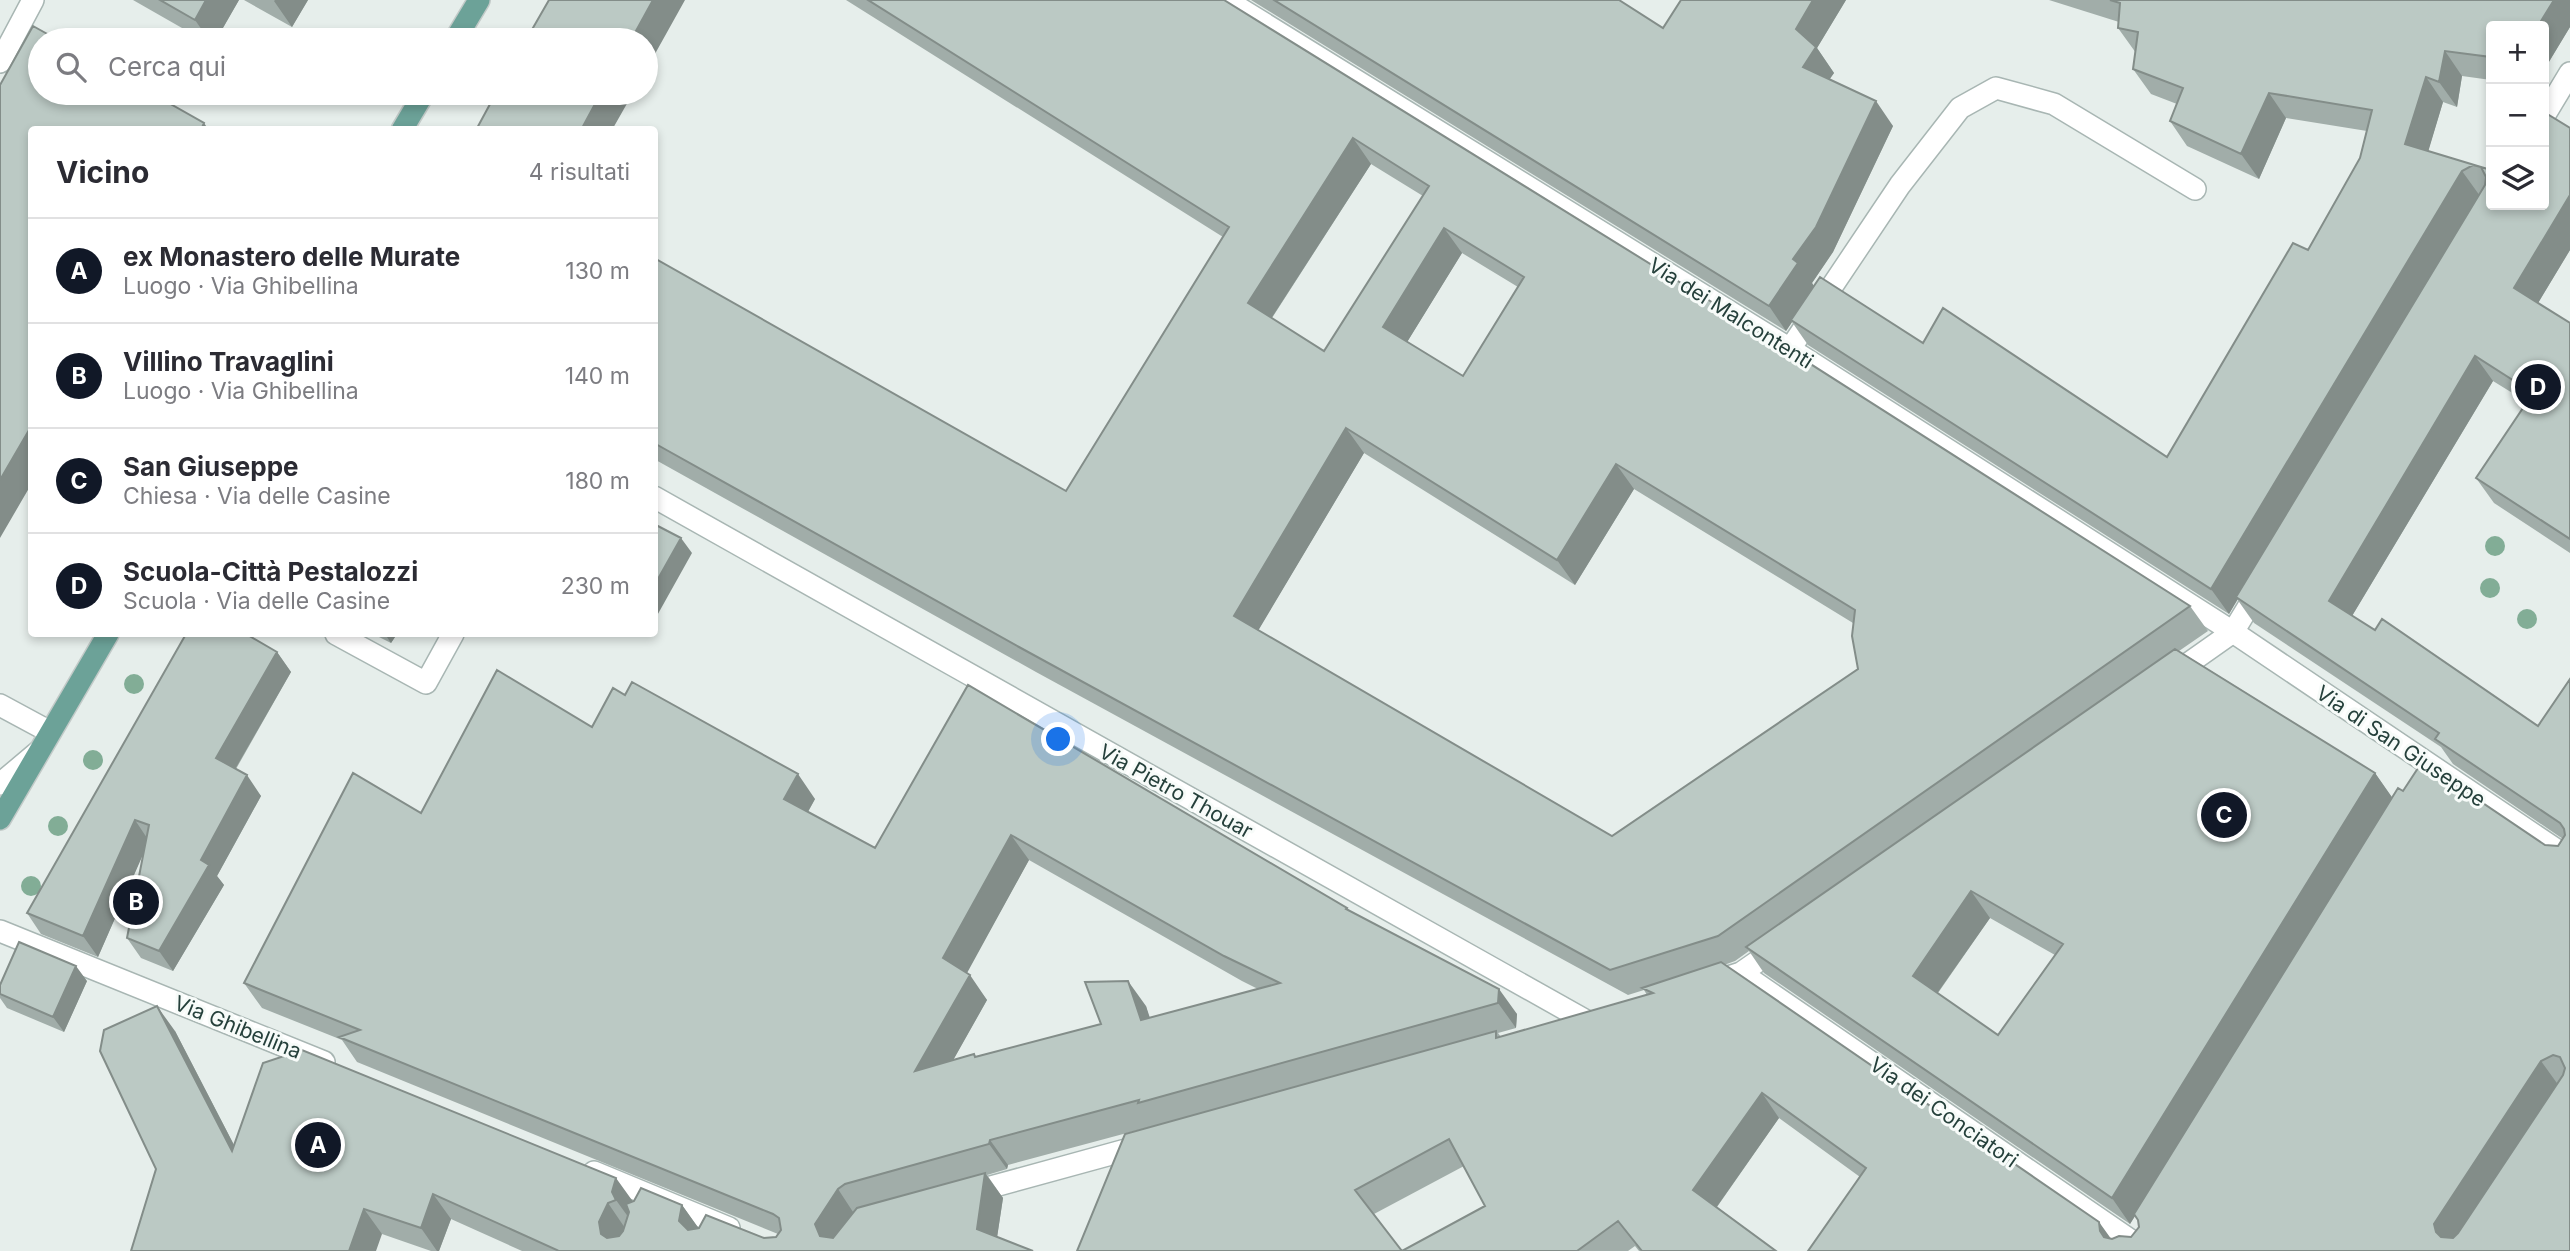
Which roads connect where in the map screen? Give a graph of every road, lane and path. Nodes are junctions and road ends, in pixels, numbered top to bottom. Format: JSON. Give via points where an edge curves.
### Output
{"nodes":[{"id":1,"x":33,"y":0,"type":"edge"},
{"id":2,"x":479,"y":0,"type":"edge"},
{"id":3,"x":1226,"y":0,"type":"edge"},
{"id":4,"x":462,"y":28,"type":"edge"},
{"id":5,"x":3,"y":50,"type":"edge"},
{"id":6,"x":2570,"y":73,"type":"edge"},
{"id":7,"x":417,"y":105,"type":"edge"},
{"id":8,"x":2549,"y":108,"type":"edge"},
{"id":9,"x":404,"y":126,"type":"edge"},
{"id":10,"x":2194,"y":188,"type":"dead end"},
{"id":11,"x":1790,"y":349,"type":"junction"},
{"id":12,"x":658,"y":500,"type":"edge"},
{"id":13,"x":2273,"y":567,"type":"edge"},
{"id":14,"x":2233,"y":632,"type":"junction"},
{"id":15,"x":106,"y":637,"type":"edge"},
{"id":16,"x":342,"y":637,"type":"edge"},
{"id":17,"x":451,"y":637,"type":"edge"},
{"id":18,"x":2157,"y":685,"type":"edge"},
{"id":19,"x":0,"y":705,"type":"edge"},
{"id":20,"x":50,"y":732,"type":"junction"},
{"id":21,"x":38,"y":752,"type":"junction"},
{"id":22,"x":2430,"y":766,"type":"junction"},
{"id":23,"x":0,"y":784,"type":"edge"},
{"id":24,"x":2417,"y":787,"type":"edge"},
{"id":25,"x":0,"y":819,"type":"edge"},
{"id":26,"x":2570,"y":859,"type":"edge"},
{"id":27,"x":0,"y":931,"type":"edge"},
{"id":28,"x":1797,"y":934,"type":"edge"},
{"id":29,"x":1741,"y":973,"type":"junction"},
{"id":30,"x":1690,"y":989,"type":"edge"},
{"id":31,"x":1614,"y":1014,"type":"edge"},
{"id":32,"x":1588,"y":1022,"type":"junction"},
{"id":33,"x":1562,"y":1030,"type":"edge"},
{"id":34,"x":337,"y":1068,"type":"edge"},
{"id":35,"x":1160,"y":1140,"type":"edge"},
{"id":36,"x":580,"y":1166,"type":"edge"},
{"id":37,"x":946,"y":1200,"type":"edge"},
{"id":38,"x":2146,"y":1223,"type":"edge"},
{"id":39,"x":751,"y":1237,"type":"edge"},
{"id":40,"x":2136,"y":1248,"type":"edge"}],
"edges":[{"from":1,"to":5,"type":"street"},
{"from":2,"to":4,"type":"main road"},
{"from":3,"to":11,"type":"street","name":"Via dei Malcontenti"},
{"from":6,"to":8,"type":"street"},
{"from":7,"to":9,"type":"main road"},
{"from":10,"to":11,"type":"street","via":[[2054,104],[1996,88],[1960,108],[1900,185]]},
{"from":11,"to":14,"type":"street","name":"Via dei Malcontenti"},
{"from":12,"to":32,"type":"street","name":"Via Pietro Thouar"},
{"from":13,"to":14,"type":"street"},
{"from":14,"to":18,"type":"street"},
{"from":14,"to":22,"type":"street","name":"Via di San Giuseppe"},
{"from":15,"to":20,"type":"main road"},
{"from":16,"to":17,"type":"street","via":[[426,683]]},
{"from":19,"to":20,"type":"street"},
{"from":20,"to":21,"type":"main road"},
{"from":21,"to":23,"type":"street"},
{"from":21,"to":25,"type":"main road"},
{"from":22,"to":24,"type":"street"},
{"from":22,"to":26,"type":"street","name":"Via di San Giuseppe"},
{"from":27,"to":34,"type":"street","name":"Via Ghibellina"},
{"from":28,"to":29,"type":"street"},
{"from":29,"to":30,"type":"street"},
{"from":29,"to":40,"type":"street","name":"Via dei Conciatori"},
{"from":31,"to":32,"type":"street"},
{"from":32,"to":33,"type":"street"},
{"from":35,"to":37,"type":"street"},
{"from":36,"to":39,"type":"street","via":[[647,1204],[713,1232]]},
{"from":38,"to":40,"type":"street"}]}
